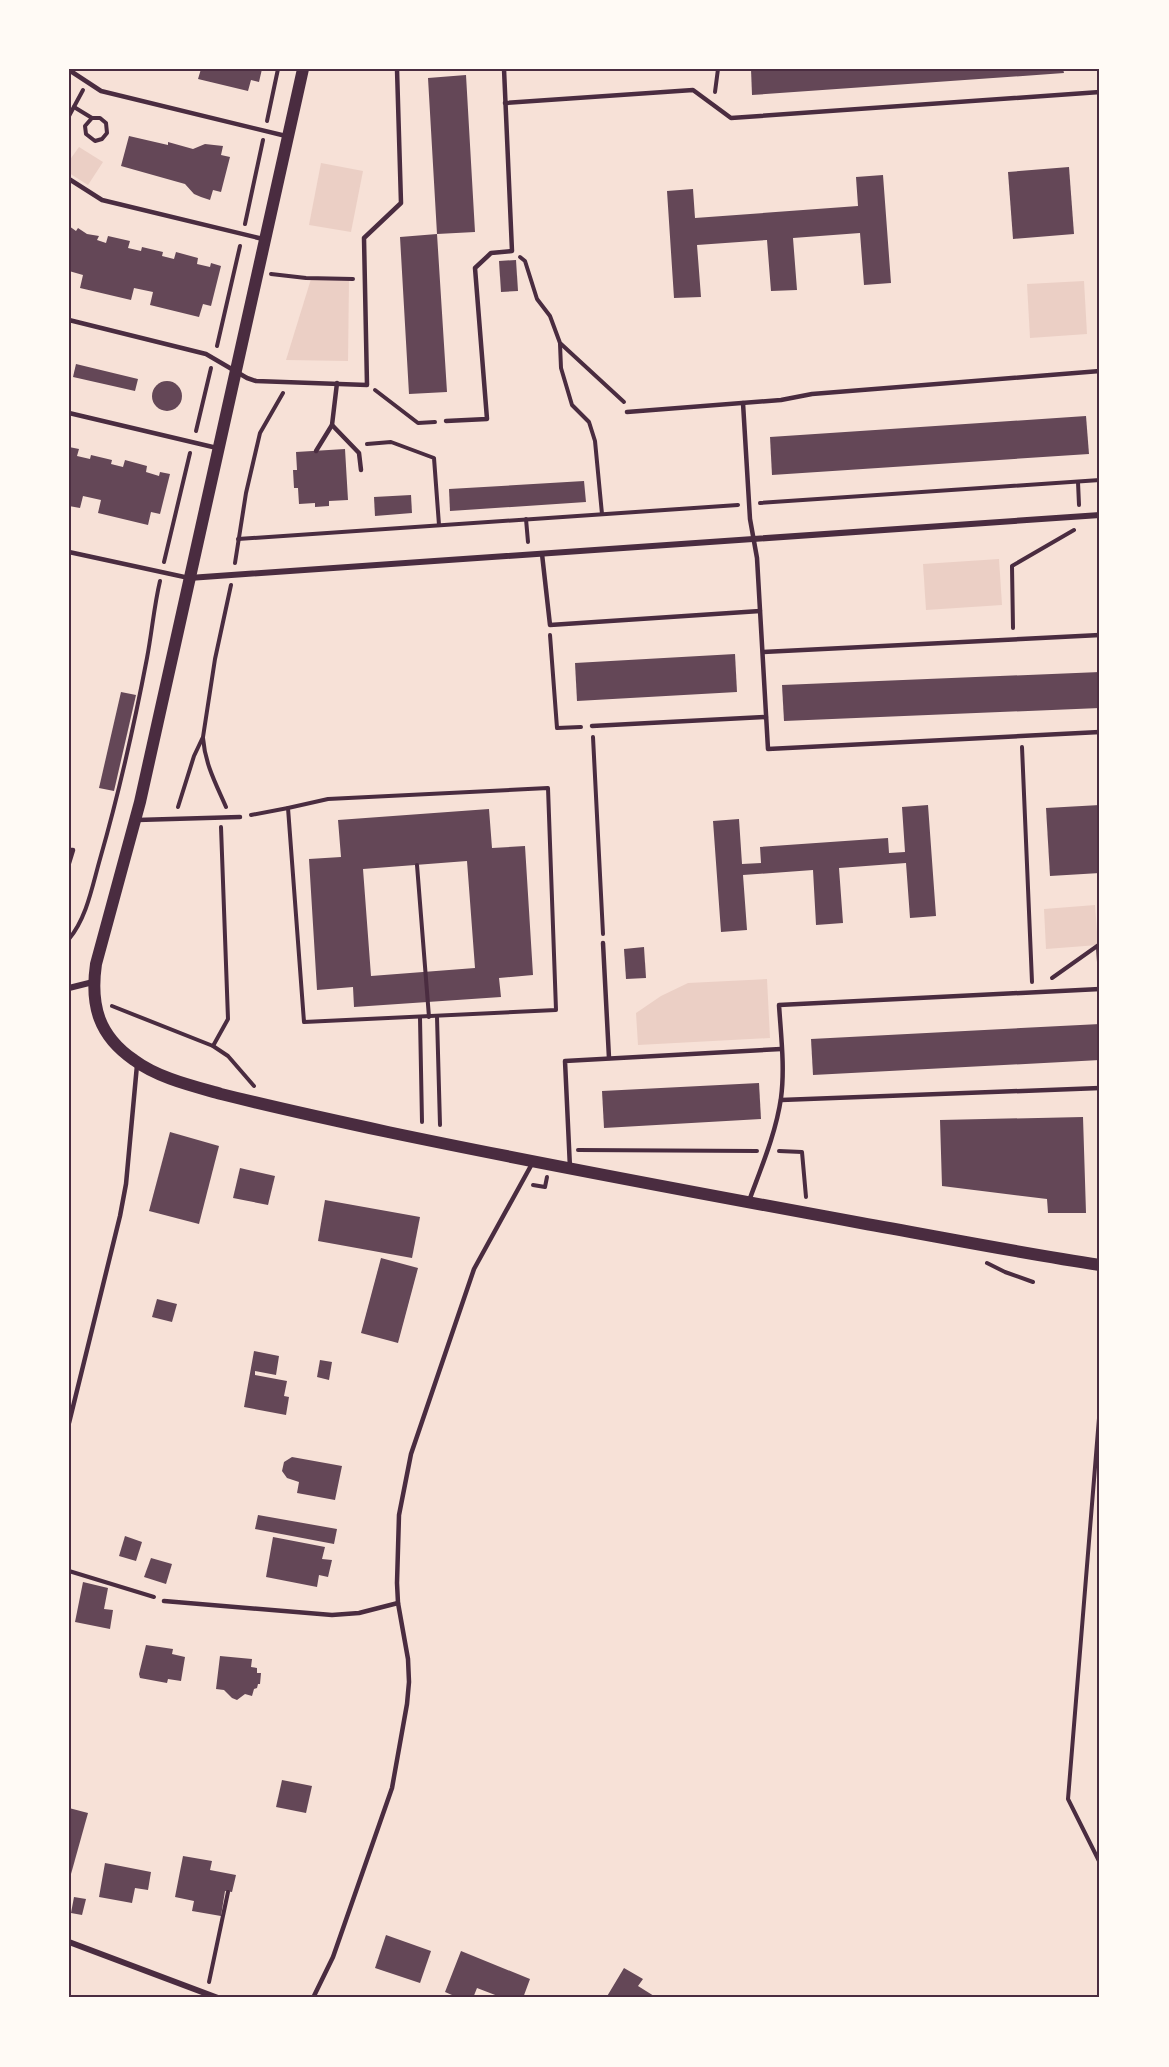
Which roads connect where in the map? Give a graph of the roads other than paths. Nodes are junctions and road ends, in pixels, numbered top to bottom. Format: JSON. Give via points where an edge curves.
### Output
{"nodes":[{"id":1,"x":303,"y":69,"type":"edge"},
{"id":2,"x":397,"y":69,"type":"edge"},
{"id":3,"x":504,"y":69,"type":"edge"},
{"id":4,"x":69,"y":70,"type":"edge"},
{"id":5,"x":1100,"y":92,"type":"edge"},
{"id":6,"x":505,"y":103,"type":"junction"},
{"id":7,"x":288,"y":136,"type":"junction"},
{"id":8,"x":69,"y":179,"type":"edge"},
{"id":9,"x":266,"y":240,"type":"junction"},
{"id":10,"x":69,"y":320,"type":"edge"},
{"id":11,"x":236,"y":371,"type":"junction"},
{"id":12,"x":1100,"y":372,"type":"edge"},
{"id":13,"x":336,"y":383,"type":"junction"},
{"id":14,"x":743,"y":403,"type":"junction"},
{"id":15,"x":627,"y":412,"type":"dead end"},
{"id":16,"x":69,"y":413,"type":"edge"},
{"id":17,"x":446,"y":421,"type":"road end"},
{"id":18,"x":333,"y":425,"type":"junction"},
{"id":19,"x":217,"y":448,"type":"junction"},
{"id":20,"x":316,"y":451,"type":"dead end"},
{"id":21,"x":361,"y":470,"type":"dead end"},
{"id":22,"x":1100,"y":515,"type":"edge"},
{"id":23,"x":754,"y":539,"type":"junction"},
{"id":24,"x":69,"y":552,"type":"edge"},
{"id":25,"x":542,"y":554,"type":"junction"},
{"id":26,"x":189,"y":578,"type":"junction"},
{"id":27,"x":760,"y":611,"type":"junction"},
{"id":28,"x":1100,"y":634,"type":"edge"},
{"id":29,"x":763,"y":652,"type":"junction"},
{"id":30,"x":766,"y":717,"type":"junction"},
{"id":31,"x":592,"y":726,"type":"road end"},
{"id":32,"x":1100,"y":732,"type":"edge"},
{"id":33,"x":240,"y":817,"type":"road end"},
{"id":34,"x":135,"y":820,"type":"junction"},
{"id":35,"x":69,"y":850,"type":"edge"},
{"id":36,"x":69,"y":862,"type":"edge"},
{"id":37,"x":603,"y":943,"type":"road end"},
{"id":38,"x":93,"y":982,"type":"junction"},
{"id":39,"x":69,"y":988,"type":"edge"},
{"id":40,"x":1100,"y":989,"type":"edge"},
{"id":41,"x":782,"y":1049,"type":"junction"},
{"id":42,"x":609,"y":1058,"type":"junction"},
{"id":43,"x":137,"y":1062,"type":"junction"},
{"id":44,"x":1100,"y":1088,"type":"edge"},
{"id":45,"x":781,"y":1100,"type":"junction"},
{"id":46,"x":533,"y":1162,"type":"junction"},
{"id":47,"x":570,"y":1169,"type":"junction"},
{"id":48,"x":748,"y":1203,"type":"junction"},
{"id":49,"x":1100,"y":1265,"type":"edge"},
{"id":50,"x":69,"y":1423,"type":"edge"},
{"id":51,"x":164,"y":1601,"type":"road end"},
{"id":52,"x":398,"y":1603,"type":"junction"},
{"id":53,"x":69,"y":1942,"type":"edge"},
{"id":54,"x":218,"y":1998,"type":"edge"},
{"id":55,"x":313,"y":1998,"type":"edge"}],
"edges":[{"from":1,"to":7,"type":"main road"},
{"from":2,"to":13,"type":"lane","via":[[401,203],[364,238],[367,385]]},
{"from":3,"to":6,"type":"lane"},
{"from":4,"to":7,"type":"lane","via":[[101,91]]},
{"from":5,"to":6,"type":"lane","via":[[730,118],[693,90]]},
{"from":6,"to":17,"type":"lane","via":[[512,251],[491,253],[475,268],[487,419]]},
{"from":7,"to":9,"type":"main road"},
{"from":8,"to":9,"type":"lane","via":[[102,200]]},
{"from":9,"to":11,"type":"main road"},
{"from":10,"to":11,"type":"lane","via":[[214,357]]},
{"from":11,"to":13,"type":"lane","via":[[256,381]]},
{"from":11,"to":19,"type":"main road"},
{"from":12,"to":14,"type":"lane"},
{"from":13,"to":18,"type":"lane"},
{"from":14,"to":15,"type":"lane"},
{"from":14,"to":23,"type":"lane"},
{"from":16,"to":19,"type":"lane"},
{"from":18,"to":20,"type":"lane"},
{"from":18,"to":21,"type":"lane","via":[[359,453]]},
{"from":19,"to":26,"type":"main road"},
{"from":22,"to":23,"type":"street"},
{"from":23,"to":25,"type":"street"},
{"from":23,"to":27,"type":"lane"},
{"from":24,"to":26,"type":"lane"},
{"from":25,"to":26,"type":"street"},
{"from":25,"to":27,"type":"lane","via":[[550,625]]},
{"from":26,"to":34,"type":"main road"},
{"from":27,"to":29,"type":"lane"},
{"from":28,"to":29,"type":"lane"},
{"from":29,"to":30,"type":"lane"},
{"from":30,"to":31,"type":"lane"},
{"from":30,"to":32,"type":"lane","via":[[768,749]]},
{"from":33,"to":34,"type":"lane"},
{"from":34,"to":38,"type":"main road"},
{"from":35,"to":36,"type":"lane","via":[[74,850]]},
{"from":37,"to":42,"type":"lane"},
{"from":38,"to":39,"type":"street"},
{"from":38,"to":43,"type":"main road","via":[[94,1000],[104,1030],[117,1047]]},
{"from":40,"to":41,"type":"lane","via":[[779,1005]]},
{"from":41,"to":42,"type":"lane"},
{"from":41,"to":45,"type":"lane"},
{"from":42,"to":47,"type":"lane","via":[[565,1061]]},
{"from":43,"to":46,"type":"main road","via":[[201,1088],[251,1101]]},
{"from":43,"to":50,"type":"lane","via":[[120,1216]]},
{"from":44,"to":45,"type":"lane"},
{"from":45,"to":48,"type":"lane","via":[[768,1151]]},
{"from":46,"to":47,"type":"main road"},
{"from":46,"to":52,"type":"lane","via":[[474,1269],[411,1454],[399,1515]]},
{"from":47,"to":48,"type":"main road"},
{"from":48,"to":49,"type":"main road"},
{"from":51,"to":52,"type":"lane","via":[[332,1615],[359,1614]]},
{"from":52,"to":55,"type":"lane","via":[[409,1682],[392,1788],[333,1957]]},
{"from":53,"to":54,"type":"street"}]}
